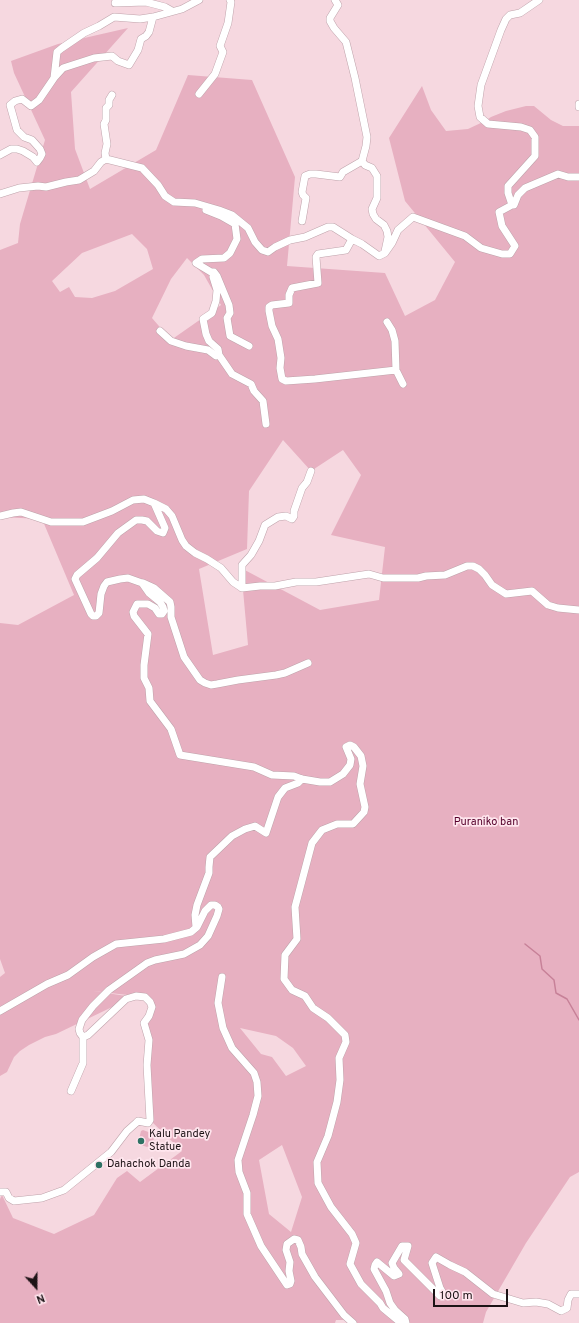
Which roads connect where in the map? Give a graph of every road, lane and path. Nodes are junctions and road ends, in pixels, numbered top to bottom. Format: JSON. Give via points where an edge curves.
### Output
{"nodes":[{"id":1,"x":198,"y":0,"type":"edge"},
{"id":2,"x":230,"y":0,"type":"edge"},
{"id":3,"x":335,"y":0,"type":"edge"},
{"id":4,"x":539,"y":0,"type":"edge"},
{"id":5,"x":116,"y":3,"type":"dead end"},
{"id":6,"x":172,"y":11,"type":"junction"},
{"id":7,"x":153,"y":17,"type":"junction"},
{"id":8,"x":54,"y":78,"type":"junction"},
{"id":9,"x":198,"y":94,"type":"dead end"},
{"id":10,"x":112,"y":95,"type":"dead end"},
{"id":11,"x":0,"y":155,"type":"edge"},
{"id":12,"x":106,"y":159,"type":"junction"},
{"id":13,"x":362,"y":161,"type":"junction"},
{"id":14,"x":579,"y":177,"type":"edge"},
{"id":15,"x":0,"y":194,"type":"edge"},
{"id":16,"x":198,"y":203,"type":"junction"},
{"id":17,"x":512,"y":205,"type":"junction"},
{"id":18,"x":302,"y":221,"type":"dead end"},
{"id":19,"x":352,"y":239,"type":"junction"},
{"id":20,"x":385,"y":253,"type":"junction"},
{"id":21,"x":211,"y":272,"type":"junction"},
{"id":22,"x":387,"y":322,"type":"dead end"},
{"id":23,"x":160,"y":332,"type":"dead end"},
{"id":24,"x":249,"y":346,"type":"dead end"},
{"id":25,"x":219,"y":355,"type":"junction"},
{"id":26,"x":396,"y":370,"type":"junction"},
{"id":27,"x":403,"y":384,"type":"dead end"},
{"id":28,"x":266,"y":424,"type":"dead end"},
{"id":29,"x":312,"y":471,"type":"dead end"},
{"id":30,"x":154,"y":503,"type":"junction"},
{"id":31,"x":0,"y":516,"type":"edge"},
{"id":32,"x":142,"y":583,"type":"junction"},
{"id":33,"x":242,"y":588,"type":"junction"},
{"id":34,"x":579,"y":610,"type":"edge"},
{"id":35,"x":308,"y":663,"type":"dead end"},
{"id":36,"x":302,"y":779,"type":"junction"},
{"id":37,"x":196,"y":928,"type":"junction"},
{"id":38,"x":222,"y":977,"type":"dead end"},
{"id":39,"x":0,"y":1011,"type":"edge"},
{"id":40,"x":83,"y":1037,"type":"junction"},
{"id":41,"x":71,"y":1091,"type":"dead end"},
{"id":42,"x":0,"y":1192,"type":"edge"},
{"id":43,"x":579,"y":1294,"type":"edge"},
{"id":44,"x":353,"y":1323,"type":"edge"},
{"id":45,"x":401,"y":1323,"type":"edge"},
{"id":46,"x":406,"y":1323,"type":"edge"}],
"edges":[{"from":1,"to":6,"type":"street","via":[[182,9]]},
{"from":2,"to":9,"type":"street","via":[[228,23],[220,46],[223,52],[215,74]]},
{"from":3,"to":13,"type":"street","via":[[338,5],[330,21],[346,42],[367,137]]},
{"from":4,"to":17,"type":"street","via":[[506,19],[481,85],[478,106],[480,117],[492,126],[521,127],[530,130],[535,137],[535,156],[508,186]]},
{"from":5,"to":6,"type":"street","via":[[146,2]]},
{"from":6,"to":7,"type":"street"},
{"from":7,"to":8,"type":"street","via":[[140,19],[114,16],[84,33],[57,52]]},
{"from":7,"to":8,"type":"street","via":[[149,32],[141,38],[138,50],[129,65],[112,56],[94,58],[63,68]]},
{"from":8,"to":11,"type":"street","via":[[39,100],[31,106],[22,99],[10,105],[17,130],[40,149],[40,158],[37,162],[33,157],[17,149]]},
{"from":10,"to":12,"type":"street","via":[[106,108],[104,124]]},
{"from":12,"to":15,"type":"street","via":[[94,171],[79,180],[46,187],[25,187]]},
{"from":12,"to":16,"type":"street","via":[[142,168],[158,184],[165,196],[174,202]]},
{"from":13,"to":18,"type":"street","via":[[343,172],[340,177],[316,174],[305,176],[302,192],[306,198]]},
{"from":13,"to":20,"type":"street","via":[[372,168],[377,176],[377,198],[372,209],[376,219],[387,231]]},
{"from":14,"to":17,"type":"street","via":[[558,174],[525,188]]},
{"from":16,"to":19,"type":"street","via":[[232,215],[248,228],[262,250],[268,252],[280,244],[328,227],[333,227]]},
{"from":16,"to":21,"type":"street","via":[[197,206],[235,224],[237,239],[230,253],[224,258],[202,259],[196,263]]},
{"from":17,"to":20,"type":"street","via":[[499,212],[502,226],[515,246],[510,254],[481,248],[465,236],[413,217],[398,230]]},
{"from":19,"to":20,"type":"street","via":[[380,256]]},
{"from":19,"to":26,"type":"street","via":[[346,250],[318,254],[318,283],[292,288],[289,303],[269,307],[272,326],[278,339],[282,379],[314,379]]},
{"from":21,"to":24,"type":"street","via":[[217,276],[229,305],[230,336]]},
{"from":21,"to":25,"type":"street","via":[[217,290],[216,301],[212,313],[203,319],[209,341],[218,349]]},
{"from":22,"to":26,"type":"street","via":[[392,330]]},
{"from":23,"to":25,"type":"street","via":[[171,341]]},
{"from":25,"to":28,"type":"street","via":[[232,374],[251,384],[263,401]]},
{"from":26,"to":27,"type":"street"},
{"from":29,"to":33,"type":"street","via":[[302,488],[292,519],[286,516],[278,517],[265,525],[259,541],[242,565]]},
{"from":30,"to":31,"type":"street","via":[[144,499],[133,500],[83,522],[51,522],[21,512]]},
{"from":30,"to":32,"type":"street","via":[[165,528],[163,533],[147,521],[136,520],[118,533],[75,580],[93,616],[99,613],[101,594],[107,582],[128,578]]},
{"from":30,"to":33,"type":"street","via":[[172,516],[186,546],[221,568]]},
{"from":32,"to":35,"type":"street","via":[[154,588],[170,602],[171,617],[184,658],[205,683],[211,685],[276,675]]},
{"from":32,"to":36,"type":"street","via":[[160,602],[164,611],[159,614],[148,604],[138,604],[133,612],[148,634],[144,678],[149,688],[150,701],[171,729],[180,755],[254,767],[272,775]]},
{"from":33,"to":34,"type":"street","via":[[316,582],[369,574],[383,578],[418,578],[445,575],[473,566],[485,575],[492,585],[506,594],[532,591],[548,605]]},
{"from":36,"to":37,"type":"street","via":[[298,784],[285,788],[278,797],[266,832],[255,826],[245,829],[232,836],[210,858],[209,873],[197,905]]},
{"from":36,"to":45,"type":"street","via":[[330,782],[343,774],[350,765],[351,759],[346,747],[350,745],[354,746],[361,756],[360,784],[364,812],[353,824],[337,824],[322,830],[312,843],[295,907],[297,939],[285,955],[284,979],[292,990],[305,996],[313,1008],[328,1018],[345,1035],[346,1042],[339,1058],[337,1102],[328,1136],[317,1162],[318,1183],[356,1243],[350,1264],[361,1284]]},
{"from":37,"to":39,"type":"street","via":[[191,932],[164,938],[116,944],[68,975]]},
{"from":37,"to":40,"type":"street","via":[[211,905],[218,907],[217,916],[205,941],[200,945],[184,954],[155,960],[109,990],[82,1020],[79,1029]]},
{"from":38,"to":44,"type":"street","via":[[218,1003],[223,1028],[232,1048],[254,1073],[257,1082],[258,1096],[238,1160],[239,1172],[247,1193],[247,1214],[261,1246],[287,1285],[291,1280],[286,1250],[287,1244],[294,1239],[298,1240],[302,1254],[315,1277]]},
{"from":40,"to":41,"type":"street","via":[[82,1068]]},
{"from":40,"to":42,"type":"street","via":[[126,999],[145,997],[150,1002],[152,1006],[144,1023],[149,1040],[147,1065],[150,1120],[148,1123],[138,1121],[111,1152],[64,1190],[42,1198],[14,1201],[6,1192]]},
{"from":43,"to":46,"type":"street","via":[[571,1294],[567,1308],[561,1311],[548,1304],[523,1303],[493,1294],[466,1272],[436,1257],[432,1263],[444,1295],[440,1296],[404,1260],[408,1246],[402,1246],[392,1263],[399,1274],[394,1276],[377,1262],[374,1270],[390,1303]]}]}
